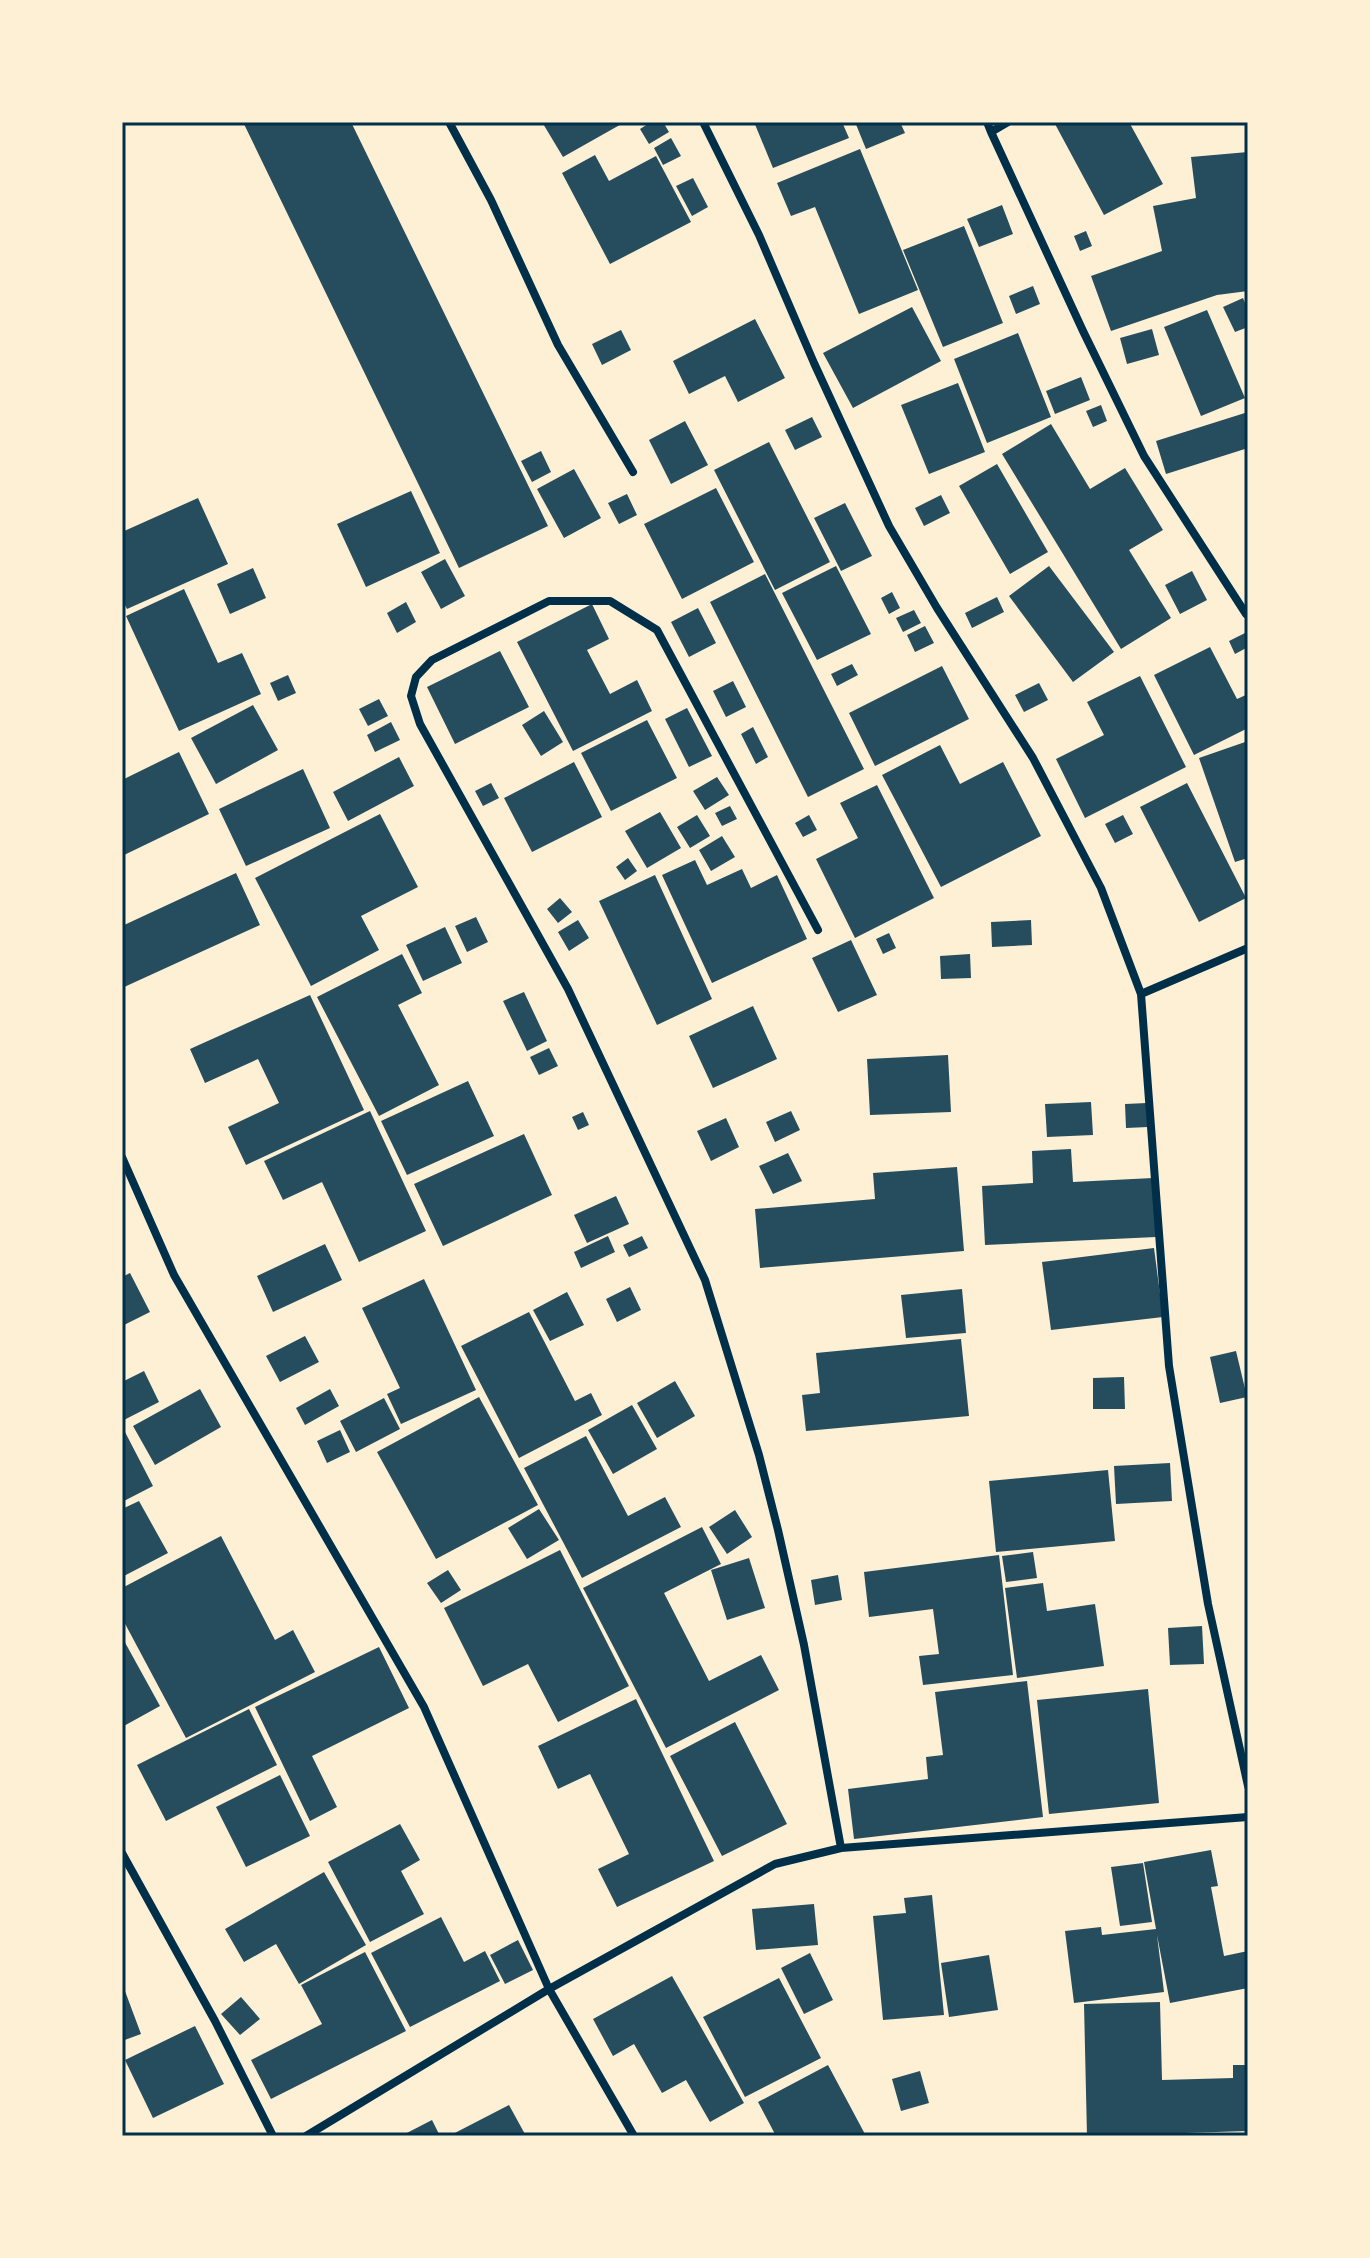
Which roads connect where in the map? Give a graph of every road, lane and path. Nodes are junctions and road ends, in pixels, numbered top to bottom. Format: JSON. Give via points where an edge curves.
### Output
{"nodes":[{"id":1,"x":449,"y":122,"type":"edge"},
{"id":2,"x":703,"y":122,"type":"edge"},
{"id":3,"x":987,"y":122,"type":"edge"},
{"id":4,"x":1008,"y":122,"type":"edge"},
{"id":5,"x":991,"y":132,"type":"junction"},
{"id":6,"x":633,"y":472,"type":"dead end"},
{"id":7,"x":1246,"y":614,"type":"dead end"},
{"id":8,"x":818,"y":930,"type":"dead end"},
{"id":9,"x":1248,"y":948,"type":"edge"},
{"id":10,"x":1141,"y":994,"type":"junction"},
{"id":11,"x":122,"y":1157,"type":"edge"},
{"id":12,"x":1248,"y":1786,"type":"edge"},
{"id":13,"x":1248,"y":1817,"type":"edge"},
{"id":14,"x":841,"y":1848,"type":"junction"},
{"id":15,"x":122,"y":1853,"type":"edge"},
{"id":16,"x":549,"y":1989,"type":"junction"},
{"id":17,"x":273,"y":2136,"type":"edge"},
{"id":18,"x":306,"y":2136,"type":"edge"},
{"id":19,"x":634,"y":2136,"type":"edge"}],
"edges":[{"from":1,"to":6,"type":"street","via":[[558,345]]},
{"from":2,"to":10,"type":"street","via":[[889,526],[1033,758],[1101,888]]},
{"from":3,"to":5,"type":"street"},
{"from":4,"to":5,"type":"street"},
{"from":5,"to":7,"type":"street","via":[[1144,456]]},
{"from":8,"to":14,"type":"street","via":[[657,630],[610,601],[549,601],[432,660],[416,677],[411,696],[420,724],[568,989],[705,1280],[778,1530]]},
{"from":9,"to":10,"type":"street"},
{"from":10,"to":12,"type":"street","via":[[1169,1366],[1208,1604]]},
{"from":11,"to":16,"type":"street","via":[[174,1275],[424,1707]]},
{"from":13,"to":14,"type":"street"},
{"from":14,"to":16,"type":"street","via":[[775,1864]]},
{"from":15,"to":17,"type":"street"},
{"from":16,"to":18,"type":"street"},
{"from":16,"to":19,"type":"street"}]}
